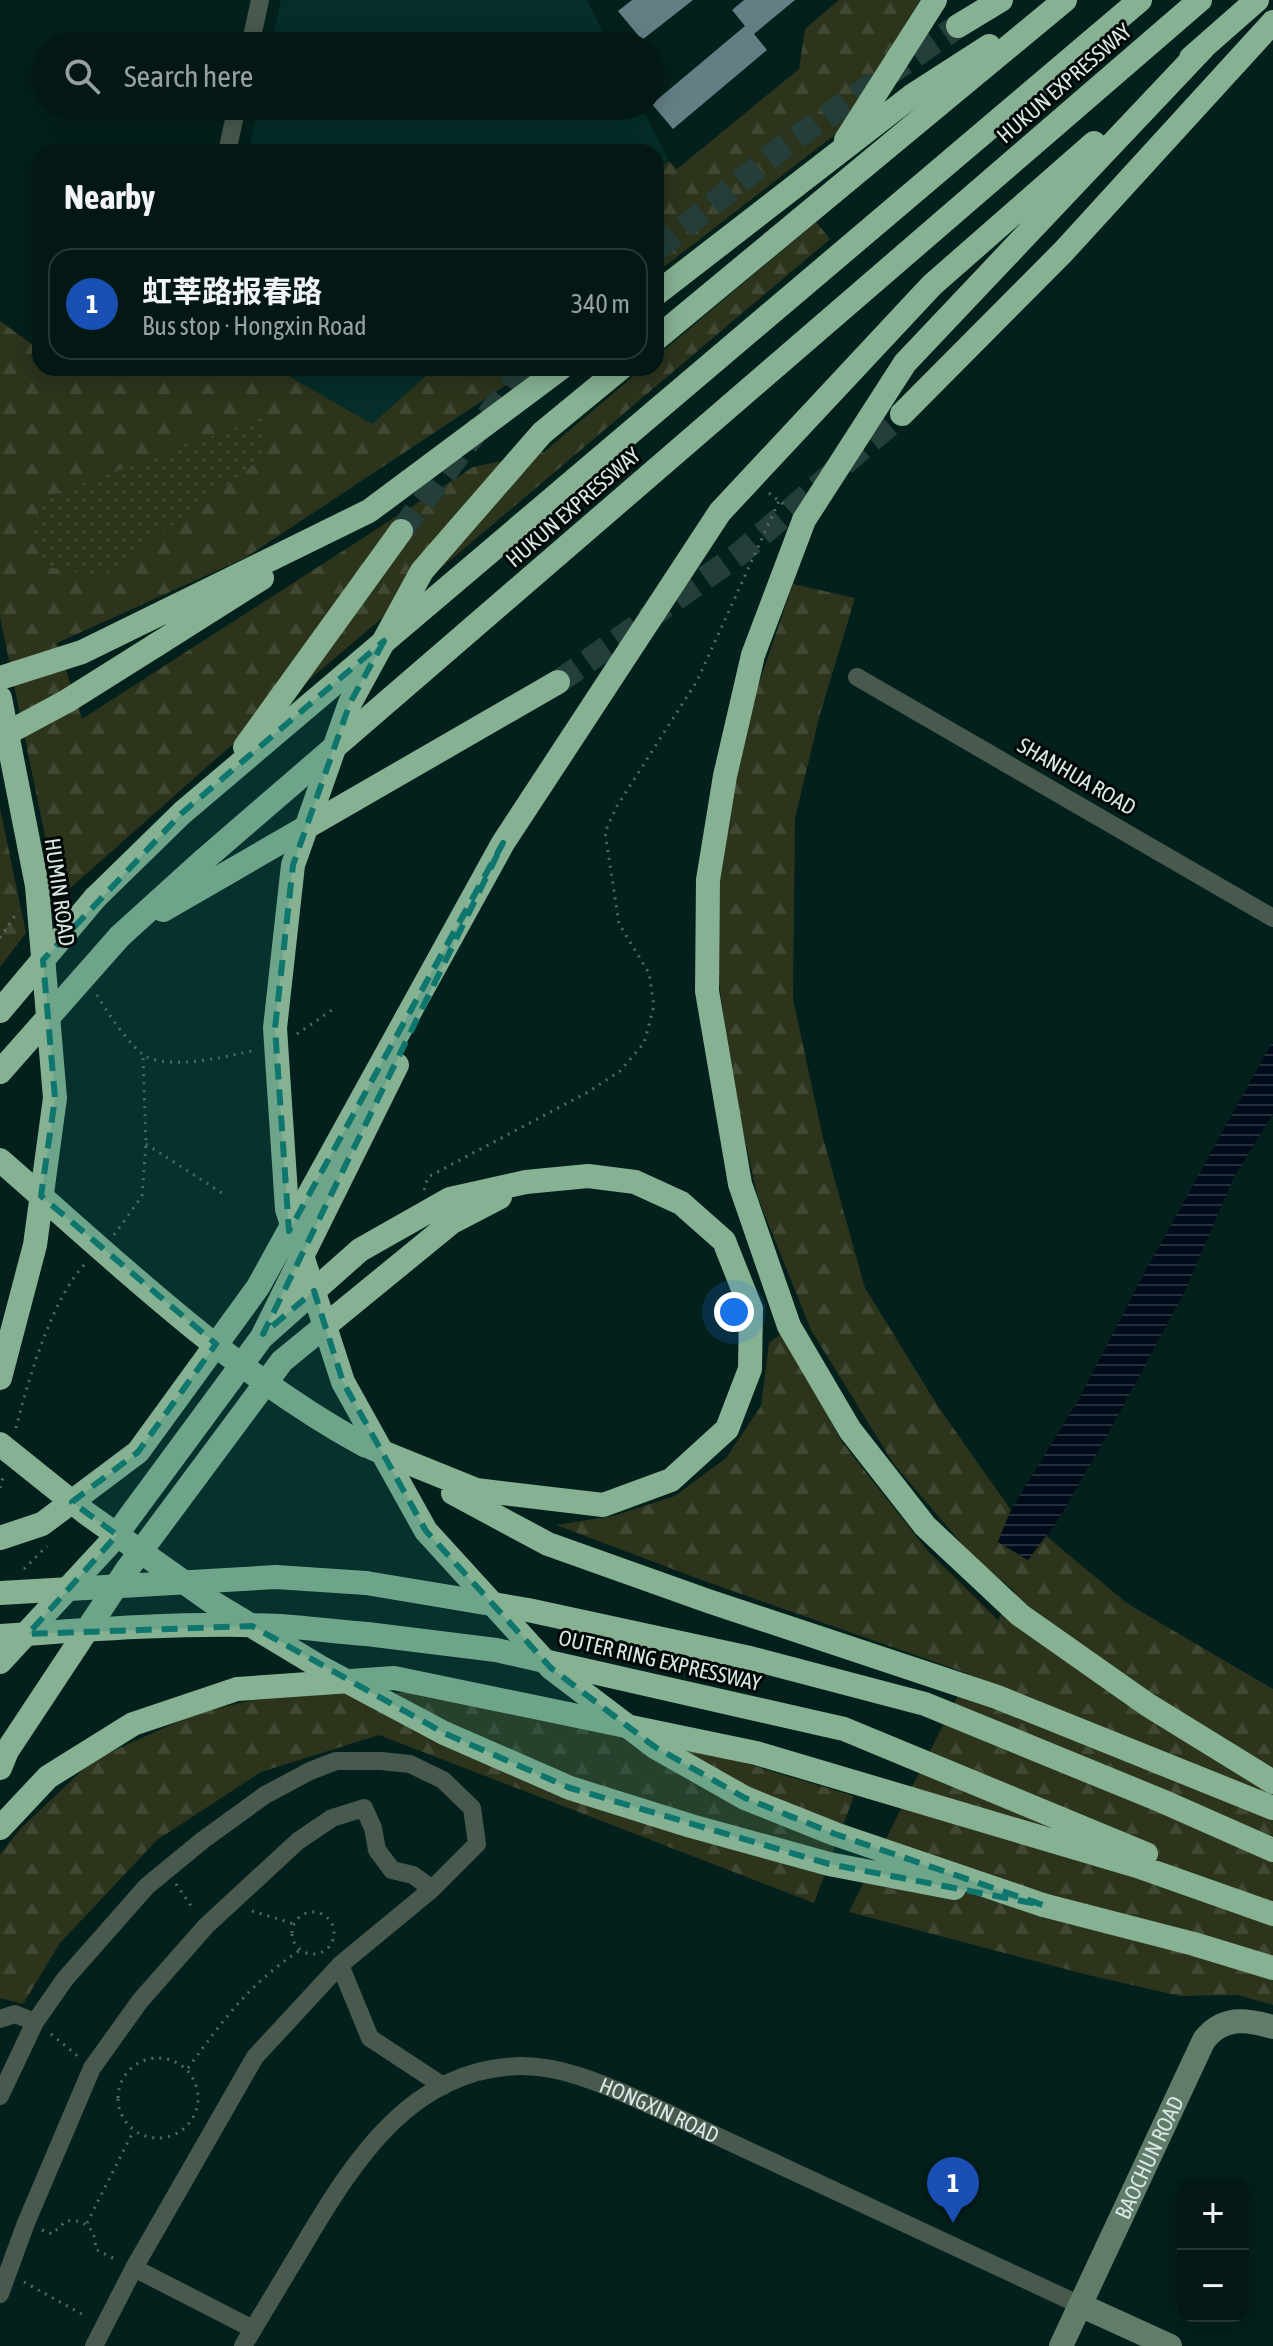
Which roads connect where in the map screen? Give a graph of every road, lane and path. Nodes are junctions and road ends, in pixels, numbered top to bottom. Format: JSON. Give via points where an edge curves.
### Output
{"nodes":[{"id":1,"x":260,"y":0,"type":"edge"},
{"id":2,"x":935,"y":0,"type":"edge"},
{"id":3,"x":1001,"y":0,"type":"edge"},
{"id":4,"x":1064,"y":0,"type":"edge"},
{"id":5,"x":1140,"y":0,"type":"edge"},
{"id":6,"x":1200,"y":0,"type":"edge"},
{"id":7,"x":1257,"y":0,"type":"edge"},
{"id":8,"x":1273,"y":22,"type":"edge"},
{"id":9,"x":958,"y":26,"type":"tunnel mouth"},
{"id":10,"x":253,"y":32,"type":"edge"},
{"id":11,"x":1203,"y":48,"type":"junction"},
{"id":12,"x":234,"y":120,"type":"edge"},
{"id":13,"x":229,"y":144,"type":"edge"},
{"id":14,"x":837,"y":154,"type":"junction"},
{"id":15,"x":664,"y":288,"type":"edge"},
{"id":16,"x":664,"y":332,"type":"edge"},
{"id":17,"x":550,"y":376,"type":"edge"},
{"id":18,"x":611,"y":376,"type":"edge"},
{"id":19,"x":902,"y":414,"type":"tunnel mouth"},
{"id":20,"x":749,"y":478,"type":"junction"},
{"id":21,"x":779,"y":501,"type":"junction"},
{"id":22,"x":369,"y":511,"type":"junction"},
{"id":23,"x":804,"y":520,"type":"junction"},
{"id":24,"x":401,"y":531,"type":"tunnel mouth"},
{"id":25,"x":857,"y":677,"type":"dead end"},
{"id":26,"x":0,"y":678,"type":"edge"},
{"id":27,"x":558,"y":682,"type":"tunnel mouth"},
{"id":28,"x":0,"y":698,"type":"edge"},
{"id":29,"x":0,"y":737,"type":"edge"},
{"id":30,"x":222,"y":778,"type":"junction"},
{"id":31,"x":503,"y":843,"type":"junction"},
{"id":32,"x":1273,"y":918,"type":"edge"},
{"id":33,"x":120,"y":936,"type":"junction"},
{"id":34,"x":94,"y":990,"type":"dead end"},
{"id":35,"x":332,"y":1010,"type":"dead end"},
{"id":36,"x":0,"y":1011,"type":"edge"},
{"id":37,"x":293,"y":1035,"type":"dead end"},
{"id":38,"x":260,"y":1050,"type":"dead end"},
{"id":39,"x":143,"y":1056,"type":"junction"},
{"id":40,"x":0,"y":1072,"type":"edge"},
{"id":41,"x":146,"y":1144,"type":"junction"},
{"id":42,"x":0,"y":1160,"type":"edge"},
{"id":43,"x":526,"y":1182,"type":"junction"},
{"id":44,"x":222,"y":1193,"type":"dead end"},
{"id":45,"x":422,"y":1197,"type":"dead end"},
{"id":46,"x":106,"y":1244,"type":"dead end"},
{"id":47,"x":88,"y":1261,"type":"dead end"},
{"id":48,"x":262,"y":1337,"type":"junction"},
{"id":49,"x":0,"y":1378,"type":"edge"},
{"id":50,"x":8,"y":1436,"type":"edge"},
{"id":51,"x":366,"y":1446,"type":"junction"},
{"id":52,"x":4,"y":1473,"type":"dead end"},
{"id":53,"x":0,"y":1488,"type":"edge"},
{"id":54,"x":0,"y":1538,"type":"edge"},
{"id":55,"x":50,"y":1543,"type":"dead end"},
{"id":56,"x":19,"y":1576,"type":"dead end"},
{"id":57,"x":0,"y":1593,"type":"edge"},
{"id":58,"x":0,"y":1636,"type":"edge"},
{"id":59,"x":0,"y":1662,"type":"edge"},
{"id":60,"x":0,"y":1768,"type":"edge"},
{"id":61,"x":1273,"y":1782,"type":"edge"},
{"id":62,"x":1273,"y":1808,"type":"edge"},
{"id":63,"x":0,"y":1828,"type":"edge"},
{"id":64,"x":1273,"y":1850,"type":"edge"},
{"id":65,"x":167,"y":1870,"type":"junction"},
{"id":66,"x":432,"y":1889,"type":"junction"},
{"id":67,"x":232,"y":1904,"type":"junction"},
{"id":68,"x":1043,"y":1905,"type":"junction"},
{"id":69,"x":1273,"y":1907,"type":"edge"},
{"id":70,"x":1273,"y":1914,"type":"edge"},
{"id":71,"x":294,"y":1924,"type":"junction"},
{"id":72,"x":206,"y":1926,"type":"junction"},
{"id":73,"x":300,"y":1950,"type":"junction"},
{"id":74,"x":340,"y":1965,"type":"junction"},
{"id":75,"x":1273,"y":1968,"type":"edge"},
{"id":76,"x":0,"y":2019,"type":"edge"},
{"id":77,"x":35,"y":2022,"type":"junction"},
{"id":78,"x":1273,"y":2027,"type":"edge"},
{"id":79,"x":92,"y":2068,"type":"junction"},
{"id":80,"x":187,"y":2069,"type":"junction"},
{"id":81,"x":443,"y":2086,"type":"junction"},
{"id":82,"x":0,"y":2096,"type":"edge"},
{"id":83,"x":134,"y":2130,"type":"junction"},
{"id":84,"x":86,"y":2224,"type":"junction"},
{"id":85,"x":52,"y":2234,"type":"dead end"},
{"id":86,"x":134,"y":2268,"type":"junction"},
{"id":87,"x":8,"y":2273,"type":"junction"},
{"id":88,"x":0,"y":2294,"type":"edge"},
{"id":89,"x":1080,"y":2305,"type":"junction"},
{"id":90,"x":104,"y":2327,"type":"junction"},
{"id":91,"x":253,"y":2329,"type":"junction"},
{"id":92,"x":94,"y":2346,"type":"edge"},
{"id":93,"x":243,"y":2346,"type":"edge"},
{"id":94,"x":1061,"y":2346,"type":"edge"},
{"id":95,"x":1170,"y":2346,"type":"edge"}],
"edges":[{"from":1,"to":10,"type":"street"},
{"from":2,"to":14,"type":"highway"},
{"from":3,"to":9,"type":"highway"},
{"from":4,"to":14,"type":"highway","via":[[913,95]]},
{"from":4,"to":16,"type":"highway"},
{"from":5,"to":30,"type":"highway","name":"HUKUN EXPRESSWAY"},
{"from":6,"to":33,"type":"highway","name":"HUKUN EXPRESSWAY"},
{"from":7,"to":11,"type":"highway"},
{"from":8,"to":19,"type":"highway","via":[[1063,252]]},
{"from":11,"to":20,"type":"highway","via":[[932,285]]},
{"from":11,"to":23,"type":"highway","via":[[905,363]]},
{"from":12,"to":13,"type":"street"},
{"from":14,"to":15,"type":"highway"},
{"from":17,"to":22,"type":"highway"},
{"from":18,"to":68,"type":"highway","bridge":true,"via":[[542,433],[422,571],[350,703],[293,865],[275,1028],[287,1209],[343,1382],[426,1531],[551,1668],[655,1747],[745,1798]]},
{"from":20,"to":21,"type":"path"},
{"from":20,"to":31,"type":"highway","via":[[720,512]]},
{"from":21,"to":23,"type":"path"},
{"from":21,"to":45,"type":"path","via":[[697,681],[605,832],[619,924],[649,973],[654,1006],[644,1043],[620,1071],[588,1092],[428,1177]]},
{"from":22,"to":26,"type":"highway","via":[[82,652]]},
{"from":22,"to":29,"type":"highway","bridge":true,"via":[[67,701]]},
{"from":23,"to":61,"type":"highway","via":[[753,655],[708,880],[707,991],[740,1184],[789,1326],[850,1430],[925,1526],[1020,1615],[1148,1705]]},
{"from":24,"to":30,"type":"highway"},
{"from":25,"to":32,"type":"street","name":"SHANHUA ROAD"},
{"from":27,"to":33,"type":"highway"},
{"from":28,"to":49,"type":"highway","name":"HUMIN ROAD","via":[[37,886],[55,1098],[35,1245]]},
{"from":30,"to":36,"type":"highway","name":"HUKUN EXPRESSWAY","bridge":true,"via":[[95,898]]},
{"from":31,"to":48,"type":"highway"},
{"from":31,"to":54,"type":"highway","bridge":true,"via":[[258,1287],[138,1452],[42,1524]]},
{"from":33,"to":40,"type":"highway","name":"HUKUN EXPRESSWAY","bridge":true},
{"from":34,"to":39,"type":"path"},
{"from":35,"to":37,"type":"path"},
{"from":38,"to":39,"type":"path","via":[[197,1061]]},
{"from":39,"to":41,"type":"path"},
{"from":41,"to":44,"type":"path"},
{"from":41,"to":46,"type":"path","via":[[142,1196]]},
{"from":42,"to":51,"type":"highway","bridge":true,"via":[[196,1330],[315,1418]]},
{"from":43,"to":48,"type":"highway","via":[[450,1199],[360,1250]]},
{"from":43,"to":51,"type":"highway","bridge":true,"via":[[588,1176],[635,1182],[681,1203],[724,1241],[751,1309],[750,1369],[727,1429],[671,1480],[603,1505],[476,1490]]},
{"from":43,"to":60,"type":"highway","via":[[452,1222],[282,1361],[126,1571]]},
{"from":47,"to":50,"type":"path","via":[[57,1307]]},
{"from":48,"to":59,"type":"highway","bridge":true,"via":[[111,1542]]},
{"from":50,"to":68,"type":"highway","bridge":true,"via":[[86,1513],[212,1602],[444,1733],[570,1788],[691,1826],[829,1864]]},
{"from":51,"to":62,"type":"highway","bridge":true,"via":[[548,1544],[997,1697]]},
{"from":52,"to":53,"type":"path"},
{"from":55,"to":56,"type":"path"},
{"from":57,"to":64,"type":"highway","name":"OUTER RING EXPRESSWAY","bridge":true,"via":[[276,1577],[366,1583],[528,1610],[750,1658],[925,1704]]},
{"from":58,"to":69,"type":"highway","name":"OUTER RING EXPRESSWAY","bridge":true,"via":[[116,1627],[281,1626],[496,1650],[844,1729]]},
{"from":63,"to":70,"type":"highway","bridge":true,"via":[[48,1777],[133,1724],[237,1689],[394,1678],[756,1753],[1137,1866]]},
{"from":65,"to":66,"type":"street","via":[[265,1795],[310,1771],[336,1761],[381,1761],[410,1764],[443,1780],[472,1808],[477,1844]]},
{"from":65,"to":72,"type":"path"},
{"from":65,"to":77,"type":"street","via":[[65,1979]]},
{"from":66,"to":67,"type":"street","via":[[413,1875],[392,1870],[377,1850],[364,1808],[332,1818],[298,1841]]},
{"from":66,"to":74,"type":"street"},
{"from":67,"to":71,"type":"path"},
{"from":67,"to":72,"type":"street"},
{"from":68,"to":75,"type":"highway"},
{"from":71,"to":73,"type":"path","via":[[292,1937]]},
{"from":71,"to":73,"type":"path","via":[[317,1912],[335,1931],[326,1950],[313,1955]]},
{"from":72,"to":79,"type":"street","via":[[140,2001]]},
{"from":73,"to":80,"type":"path","via":[[267,1972],[237,2002]]},
{"from":74,"to":81,"type":"street","via":[[370,2038]]},
{"from":74,"to":86,"type":"street","via":[[255,2057]]},
{"from":76,"to":77,"type":"street","via":[[15,2014]]},
{"from":77,"to":79,"type":"path"},
{"from":77,"to":82,"type":"street"},
{"from":78,"to":89,"type":"street","name":"BAOCHUN ROAD","via":[[1248,2020],[1224,2022],[1204,2040]]},
{"from":79,"to":87,"type":"street"},
{"from":80,"to":83,"type":"path","via":[[199,2093],[193,2119],[173,2136],[159,2139]]},
{"from":80,"to":83,"type":"path","via":[[163,2057],[127,2071],[120,2082],[119,2108]]},
{"from":81,"to":89,"type":"street","name":"HONGXIN ROAD","via":[[481,2071],[523,2066],[601,2084]]},
{"from":81,"to":91,"type":"street","name":"HONGXIN ROAD","via":[[405,2110],[344,2177]]},
{"from":83,"to":84,"type":"path"},
{"from":84,"to":85,"type":"path","via":[[66,2221]]},
{"from":84,"to":86,"type":"path","via":[[95,2235],[95,2249]]},
{"from":86,"to":90,"type":"street"},
{"from":86,"to":91,"type":"street"},
{"from":87,"to":88,"type":"street"},
{"from":87,"to":90,"type":"path"},
{"from":89,"to":94,"type":"street","name":"BAOCHUN ROAD"},
{"from":89,"to":95,"type":"street","name":"HONGXIN ROAD"},
{"from":90,"to":92,"type":"street"},
{"from":91,"to":93,"type":"street","name":"HONGXIN ROAD"}]}
